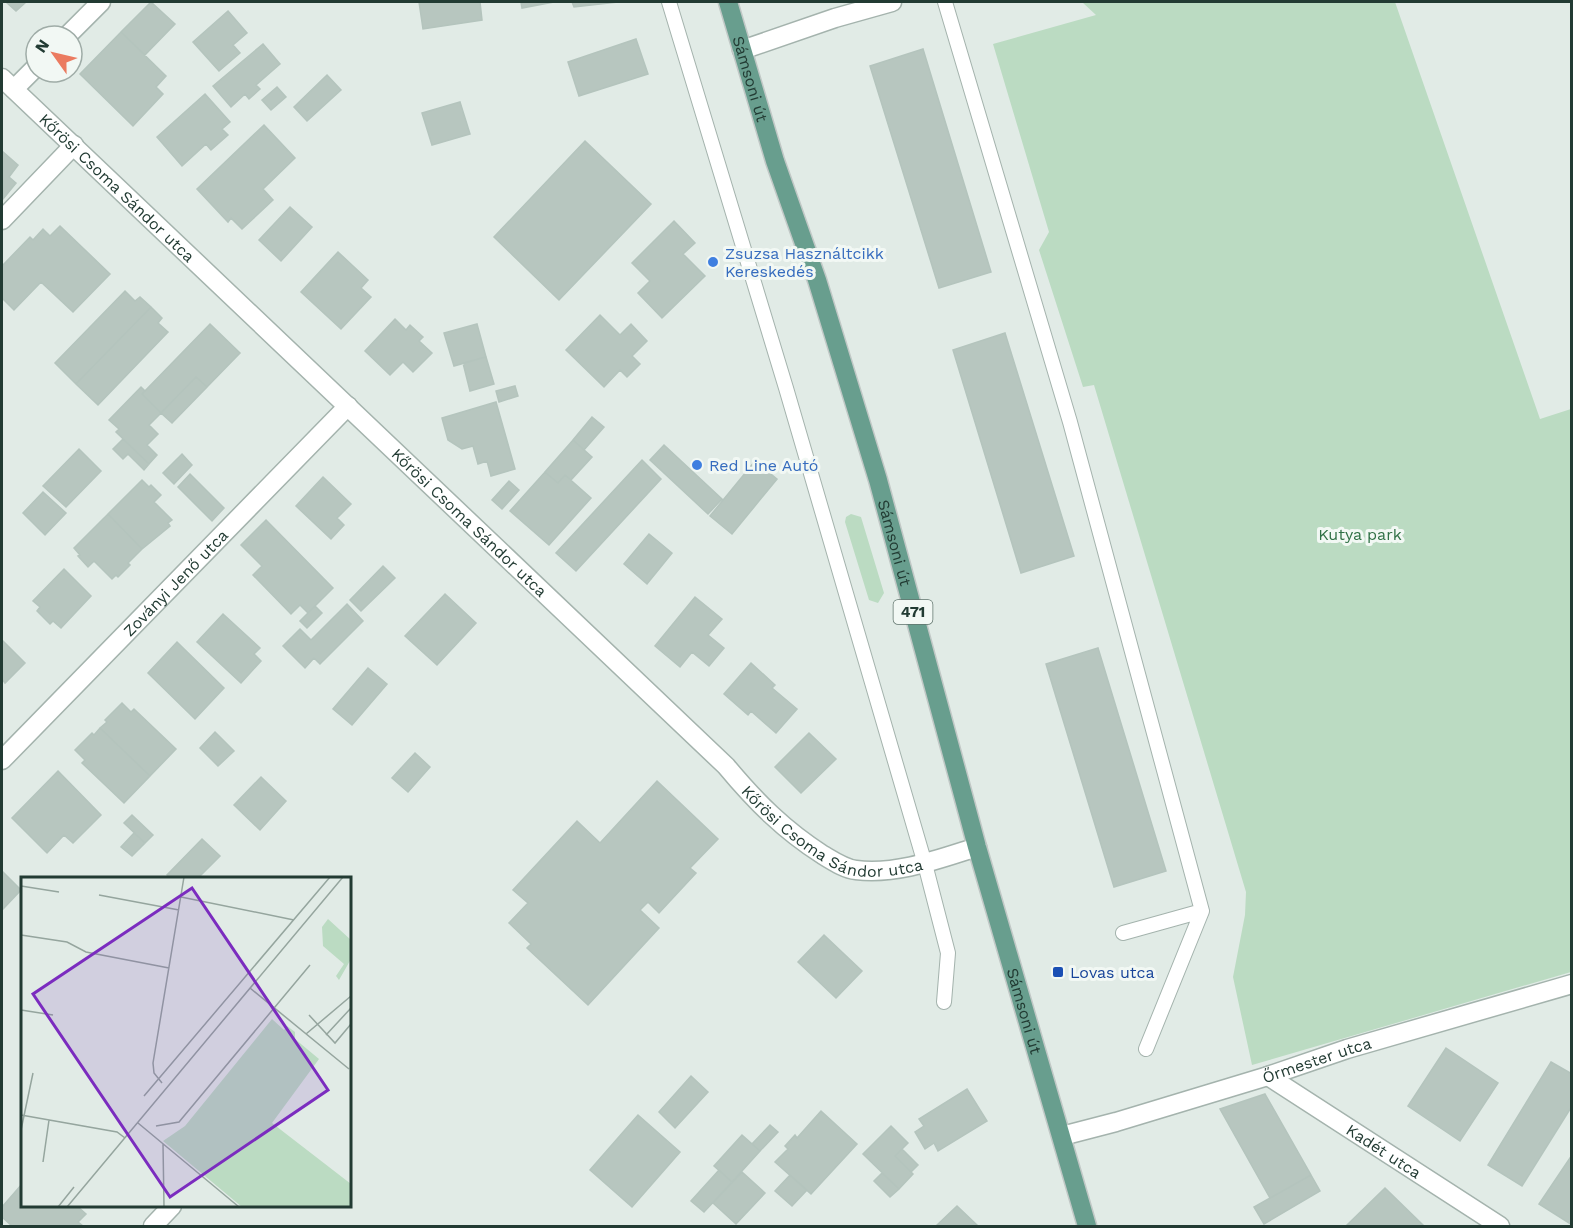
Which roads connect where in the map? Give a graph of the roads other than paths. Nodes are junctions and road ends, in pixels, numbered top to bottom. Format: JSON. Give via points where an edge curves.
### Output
{"nodes":[{"id":1,"x":101,"y":2,"type":"edge"},
{"id":2,"x":669,"y":2,"type":"edge"},
{"id":3,"x":728,"y":2,"type":"edge"},
{"id":4,"x":892,"y":2,"type":"edge"},
{"id":5,"x":945,"y":2,"type":"edge"},
{"id":6,"x":79,"y":24,"type":"edge"},
{"id":7,"x":742,"y":50,"type":"junction"},
{"id":8,"x":24,"y":74,"type":"edge"},
{"id":9,"x":8,"y":83,"type":"edge"},
{"id":10,"x":74,"y":145,"type":"junction"},
{"id":11,"x":2,"y":220,"type":"edge"},
{"id":12,"x":348,"y":406,"type":"junction"},
{"id":13,"x":2,"y":760,"type":"edge"},
{"id":14,"x":977,"y":847,"type":"junction"},
{"id":15,"x":925,"y":864,"type":"junction"},
{"id":16,"x":1202,"y":911,"type":"junction"},
{"id":17,"x":1123,"y":933,"type":"dead end"},
{"id":18,"x":1572,"y":984,"type":"edge"},
{"id":19,"x":944,"y":1002,"type":"dead end"},
{"id":20,"x":1146,"y":1049,"type":"dead end"},
{"id":21,"x":1268,"y":1076,"type":"junction"},
{"id":22,"x":1062,"y":1136,"type":"junction"},
{"id":23,"x":171,"y":1207,"type":"edge"},
{"id":24,"x":153,"y":1227,"type":"edge"},
{"id":25,"x":1087,"y":1227,"type":"edge"},
{"id":26,"x":1500,"y":1227,"type":"edge"}],
"edges":[{"from":1,"to":6,"type":"street"},
{"from":2,"to":15,"type":"lane"},
{"from":3,"to":7,"type":"main road","name":"Sámsoni út","number":"471"},
{"from":4,"to":7,"type":"street"},
{"from":5,"to":16,"type":"lane","via":[[1082,466]]},
{"from":7,"to":14,"type":"main road","name":"Sámsoni út","number":"471","via":[[878,480]]},
{"from":8,"to":9,"type":"street"},
{"from":9,"to":10,"type":"street","name":"Kőrösi Csoma Sándor utca"},
{"from":10,"to":11,"type":"street"},
{"from":10,"to":12,"type":"street","name":"Kőrösi Csoma Sándor utca"},
{"from":12,"to":13,"type":"street","name":"Zoványi Jenő utca"},
{"from":12,"to":15,"type":"street","name":"Kőrösi Csoma Sándor utca","via":[[726,766],[756,803],[797,838],[855,870]]},
{"from":14,"to":15,"type":"street","name":"Kőrösi Csoma Sándor utca"},
{"from":14,"to":22,"type":"main road","name":"Sámsoni út","number":"471"},
{"from":15,"to":19,"type":"lane","via":[[948,953]]},
{"from":16,"to":17,"type":"lane"},
{"from":16,"to":20,"type":"lane"},
{"from":18,"to":21,"type":"street","name":"Őrmester utca"},
{"from":21,"to":22,"type":"street","name":"Őrmester utca"},
{"from":21,"to":26,"type":"street","name":"Kadét utca"},
{"from":22,"to":25,"type":"main road","name":"Sámsoni út","number":"471"},
{"from":23,"to":24,"type":"street"}]}
